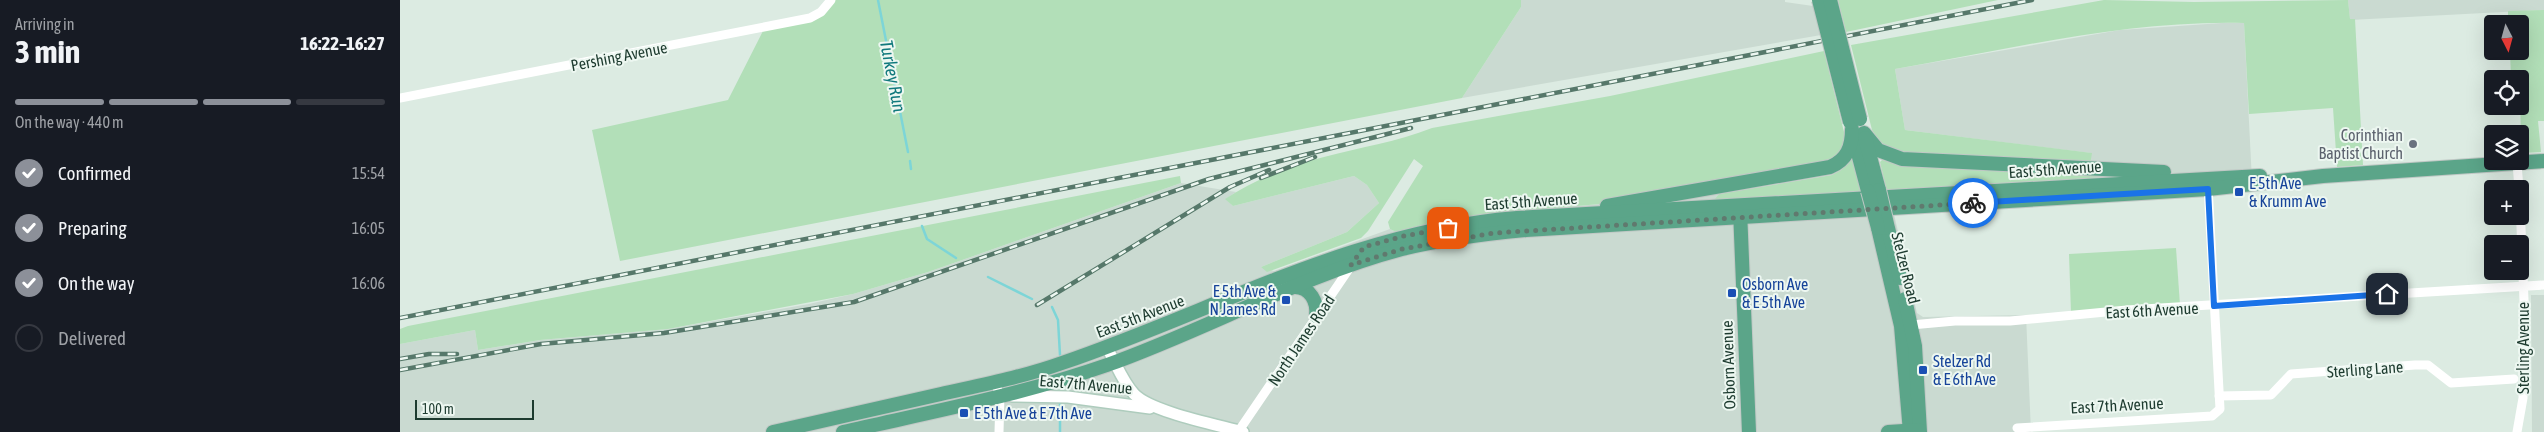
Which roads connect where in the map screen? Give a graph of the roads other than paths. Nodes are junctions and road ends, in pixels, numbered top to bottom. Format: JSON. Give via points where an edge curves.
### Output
{"nodes":[{"id":1,"x":831,"y":0,"type":"edge"},
{"id":2,"x":1819,"y":0,"type":"edge"},
{"id":3,"x":1830,"y":0,"type":"edge"},
{"id":4,"x":400,"y":98,"type":"edge"},
{"id":5,"x":1857,"y":126,"type":"junction"},
{"id":6,"x":2544,"y":161,"type":"edge"},
{"id":7,"x":2529,"y":162,"type":"edge"},
{"id":8,"x":2484,"y":165,"type":"edge"},
{"id":9,"x":2207,"y":184,"type":"junction"},
{"id":10,"x":1740,"y":212,"type":"junction"},
{"id":11,"x":1517,"y":218,"type":"junction"},
{"id":12,"x":2521,"y":225,"type":"edge"},
{"id":13,"x":1883,"y":228,"type":"junction"},
{"id":14,"x":1364,"y":247,"type":"junction"},
{"id":15,"x":1351,"y":265,"type":"junction"},
{"id":16,"x":2544,"y":285,"type":"edge"},
{"id":17,"x":2523,"y":286,"type":"junction"},
{"id":18,"x":1294,"y":287,"type":"junction"},
{"id":19,"x":2214,"y":306,"type":"junction"},
{"id":20,"x":1316,"y":316,"type":"junction"},
{"id":21,"x":1911,"y":325,"type":"junction"},
{"id":22,"x":1106,"y":348,"type":"junction"},
{"id":23,"x":1115,"y":362,"type":"junction"},
{"id":24,"x":2514,"y":379,"type":"dead end"},
{"id":25,"x":995,"y":382,"type":"junction"},
{"id":26,"x":1000,"y":396,"type":"junction"},
{"id":27,"x":2219,"y":396,"type":"junction"},
{"id":28,"x":1168,"y":411,"type":"junction"},
{"id":29,"x":2017,"y":428,"type":"dead end"},
{"id":30,"x":1915,"y":431,"type":"edge"},
{"id":31,"x":774,"y":432,"type":"edge"},
{"id":32,"x":843,"y":432,"type":"edge"},
{"id":33,"x":999,"y":432,"type":"edge"},
{"id":34,"x":1240,"y":432,"type":"edge"},
{"id":35,"x":1749,"y":432,"type":"edge"},
{"id":36,"x":1888,"y":432,"type":"edge"},
{"id":37,"x":2517,"y":432,"type":"edge"}],
"edges":[{"from":1,"to":4,"type":"street","name":"Pershing Avenue","via":[[821,12],[810,18]]},
{"from":2,"to":5,"type":"main road","name":"Stelzer Road","bridge":true},
{"from":3,"to":5,"type":"main road","name":"Stelzer Road","bridge":true},
{"from":5,"to":9,"type":"main road","via":[[1878,150],[1902,160],[2161,172]]},
{"from":5,"to":11,"type":"main road","via":[[1849,151],[1830,167],[1615,205]]},
{"from":5,"to":13,"type":"main road","name":"Stelzer Road","bridge":true},
{"from":6,"to":7,"type":"main road","name":"East 5th Avenue"},
{"from":8,"to":9,"type":"main road","name":"East 5th Avenue"},
{"from":9,"to":10,"type":"main road","name":"East 5th Avenue"},
{"from":9,"to":19,"type":"street"},
{"from":10,"to":11,"type":"main road","name":"East 5th Avenue"},
{"from":10,"to":15,"type":"main road","name":"East 5th Avenue","via":[[1494,233],[1402,249]]},
{"from":10,"to":35,"type":"main road","name":"Osborn Avenue"},
{"from":11,"to":14,"type":"main road","name":"East 5th Avenue","via":[[1404,236]]},
{"from":12,"to":17,"type":"street","name":"Sterling Avenue"},
{"from":13,"to":21,"type":"main road","name":"Stelzer Road"},
{"from":13,"to":30,"type":"main road","name":"Stelzer Road","via":[[1901,326]]},
{"from":14,"to":15,"type":"street","name":"North James Road"},
{"from":14,"to":22,"type":"main road","name":"East 5th Avenue","via":[[1274,279]]},
{"from":15,"to":18,"type":"main road","name":"East 5th Avenue"},
{"from":15,"to":20,"type":"street","name":"North James Road"},
{"from":16,"to":17,"type":"street","name":"East 6th Avenue"},
{"from":17,"to":19,"type":"street","name":"East 6th Avenue"},
{"from":17,"to":37,"type":"street","name":"Sterling Avenue","via":[[2524,398]]},
{"from":18,"to":20,"type":"main road","via":[[1304,288],[1311,296],[1316,303]]},
{"from":18,"to":23,"type":"main road","name":"East 5th Avenue"},
{"from":19,"to":21,"type":"street","name":"East 6th Avenue"},
{"from":19,"to":27,"type":"street"},
{"from":20,"to":34,"type":"street","name":"North James Road"},
{"from":21,"to":30,"type":"main road","name":"Stelzer Road","via":[[1916,358]]},
{"from":22,"to":23,"type":"street","name":"East 7th Avenue"},
{"from":22,"to":25,"type":"main road","name":"East 5th Avenue"},
{"from":23,"to":26,"type":"main road","name":"East 5th Avenue"},
{"from":23,"to":28,"type":"street","name":"East 7th Avenue","via":[[1136,396]]},
{"from":24,"to":27,"type":"street","name":"Sterling Lane","via":[[2451,383],[2428,365],[2415,365],[2291,374],[2271,395]]},
{"from":25,"to":26,"type":"street"},
{"from":25,"to":31,"type":"main road","name":"East 5th Avenue"},
{"from":26,"to":28,"type":"street","name":"East 7th Avenue","via":[[1094,400]]},
{"from":26,"to":32,"type":"main road","name":"East 5th Avenue"},
{"from":26,"to":33,"type":"street"},
{"from":27,"to":29,"type":"street","name":"East 7th Avenue","via":[[2220,409],[2212,416]]},
{"from":28,"to":34,"type":"street","name":"East 7th Avenue"},
{"from":30,"to":36,"type":"main road"}]}
